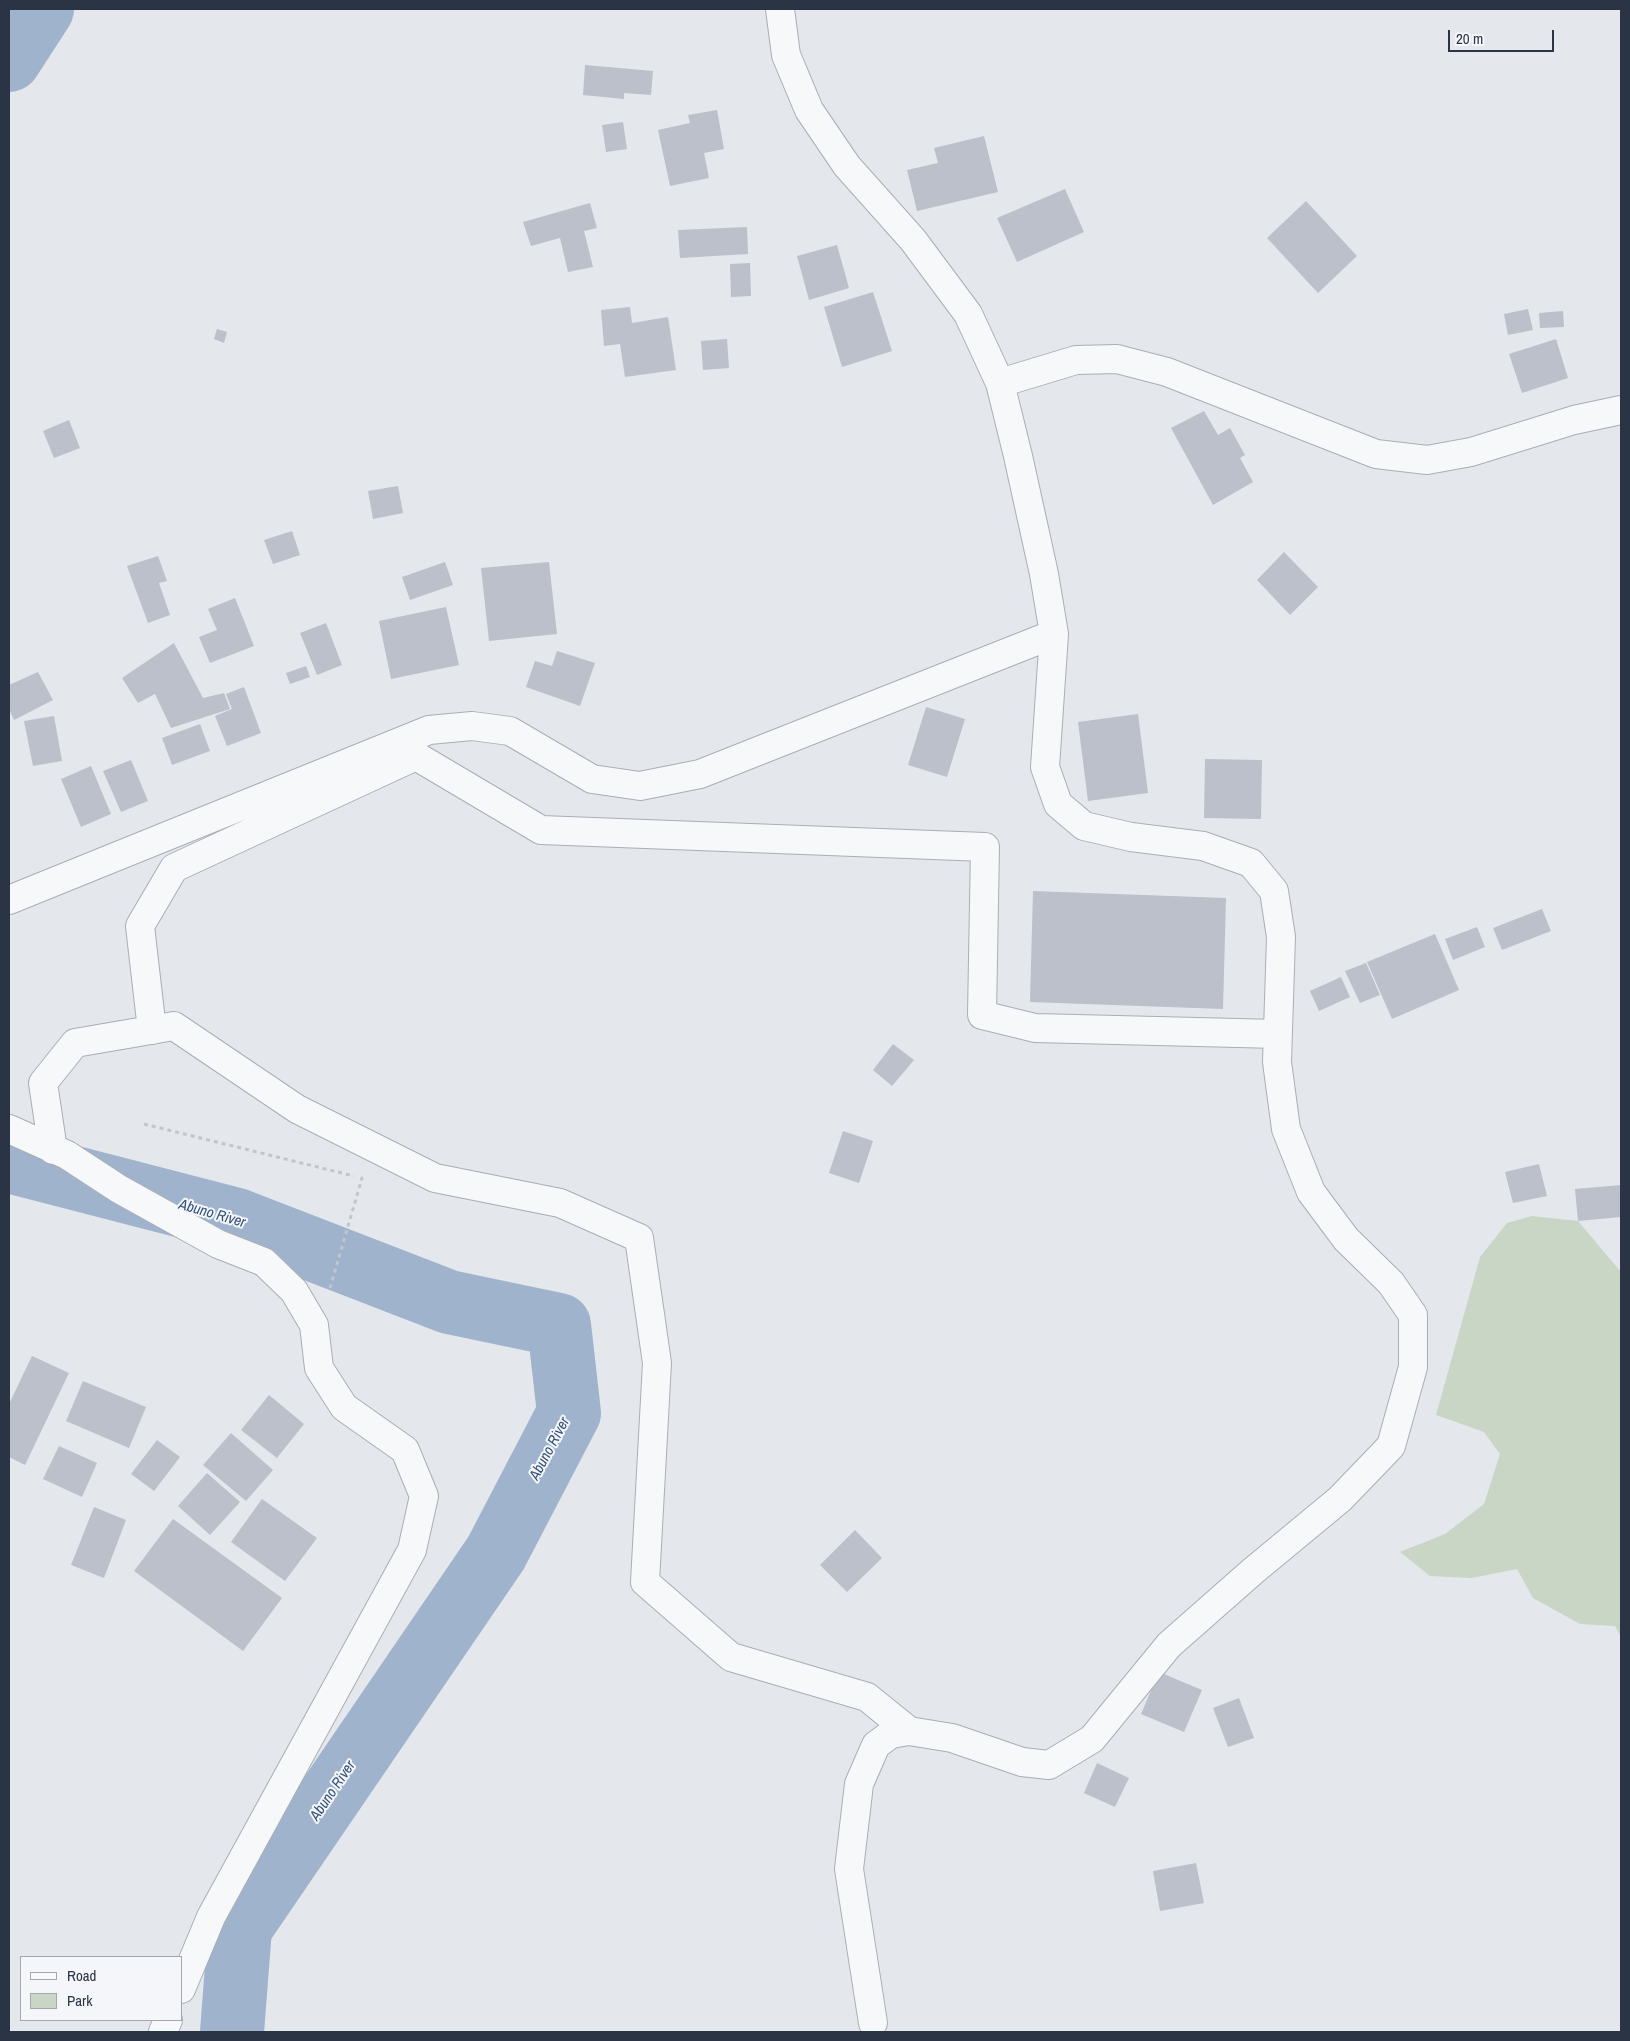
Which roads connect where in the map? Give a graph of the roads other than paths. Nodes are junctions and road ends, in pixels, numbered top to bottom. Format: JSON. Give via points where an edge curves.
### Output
{"nodes":[{"id":1,"x":780,"y":9,"type":"edge"},
{"id":2,"x":1000,"y":383,"type":"junction"},
{"id":3,"x":1621,"y":410,"type":"edge"},
{"id":4,"x":1054,"y":634,"type":"junction"},
{"id":5,"x":9,"y":900,"type":"edge"},
{"id":6,"x":152,"y":1030,"type":"junction"},
{"id":7,"x":1278,"y":1034,"type":"junction"},
{"id":8,"x":9,"y":1129,"type":"edge"},
{"id":9,"x":53,"y":1150,"type":"junction"},
{"id":10,"x":909,"y":1731,"type":"junction"},
{"id":11,"x":182,"y":1987,"type":"edge"},
{"id":12,"x":873,"y":2023,"type":"dead end"}],
"edges":[{"from":1,"to":2,"type":"street","via":[[786,55],[809,110],[847,166],[913,240],[963,308]]},
{"from":2,"to":3,"type":"street","via":[[1076,360],[1117,359],[1168,372],[1376,454],[1427,460],[1471,452],[1574,420]]},
{"from":2,"to":4,"type":"street","via":[[1044,574]]},
{"from":4,"to":5,"type":"street","via":[[700,774],[640,786],[592,778],[510,731],[472,726],[429,730]]},
{"from":4,"to":7,"type":"street","via":[[1045,767],[1058,804],[1084,826],[1131,837],[1203,846],[1251,863],[1274,891],[1281,937]]},
{"from":6,"to":7,"type":"street","via":[[140,926],[174,868],[416,756],[541,830],[985,848],[982,1015],[1035,1028]]},
{"from":6,"to":9,"type":"street","via":[[75,1043],[43,1083]]},
{"from":6,"to":10,"type":"street","via":[[174,1026],[297,1109],[436,1178],[560,1203],[639,1238],[657,1363],[645,1582],[731,1657],[867,1697]]},
{"from":7,"to":10,"type":"street","via":[[1277,1062],[1286,1129],[1311,1192],[1346,1239],[1391,1283],[1413,1315],[1413,1367],[1390,1446],[1340,1498],[1169,1646],[1092,1739],[1049,1765],[1022,1762],[952,1738]]},
{"from":8,"to":9,"type":"street"},
{"from":9,"to":11,"type":"street","via":[[218,1244],[264,1262],[294,1291],[314,1325],[319,1368],[344,1407],[405,1450],[424,1496],[412,1550],[211,1917]]},
{"from":10,"to":12,"type":"street","via":[[891,1734],[876,1745],[859,1784],[849,1870]]}]}
